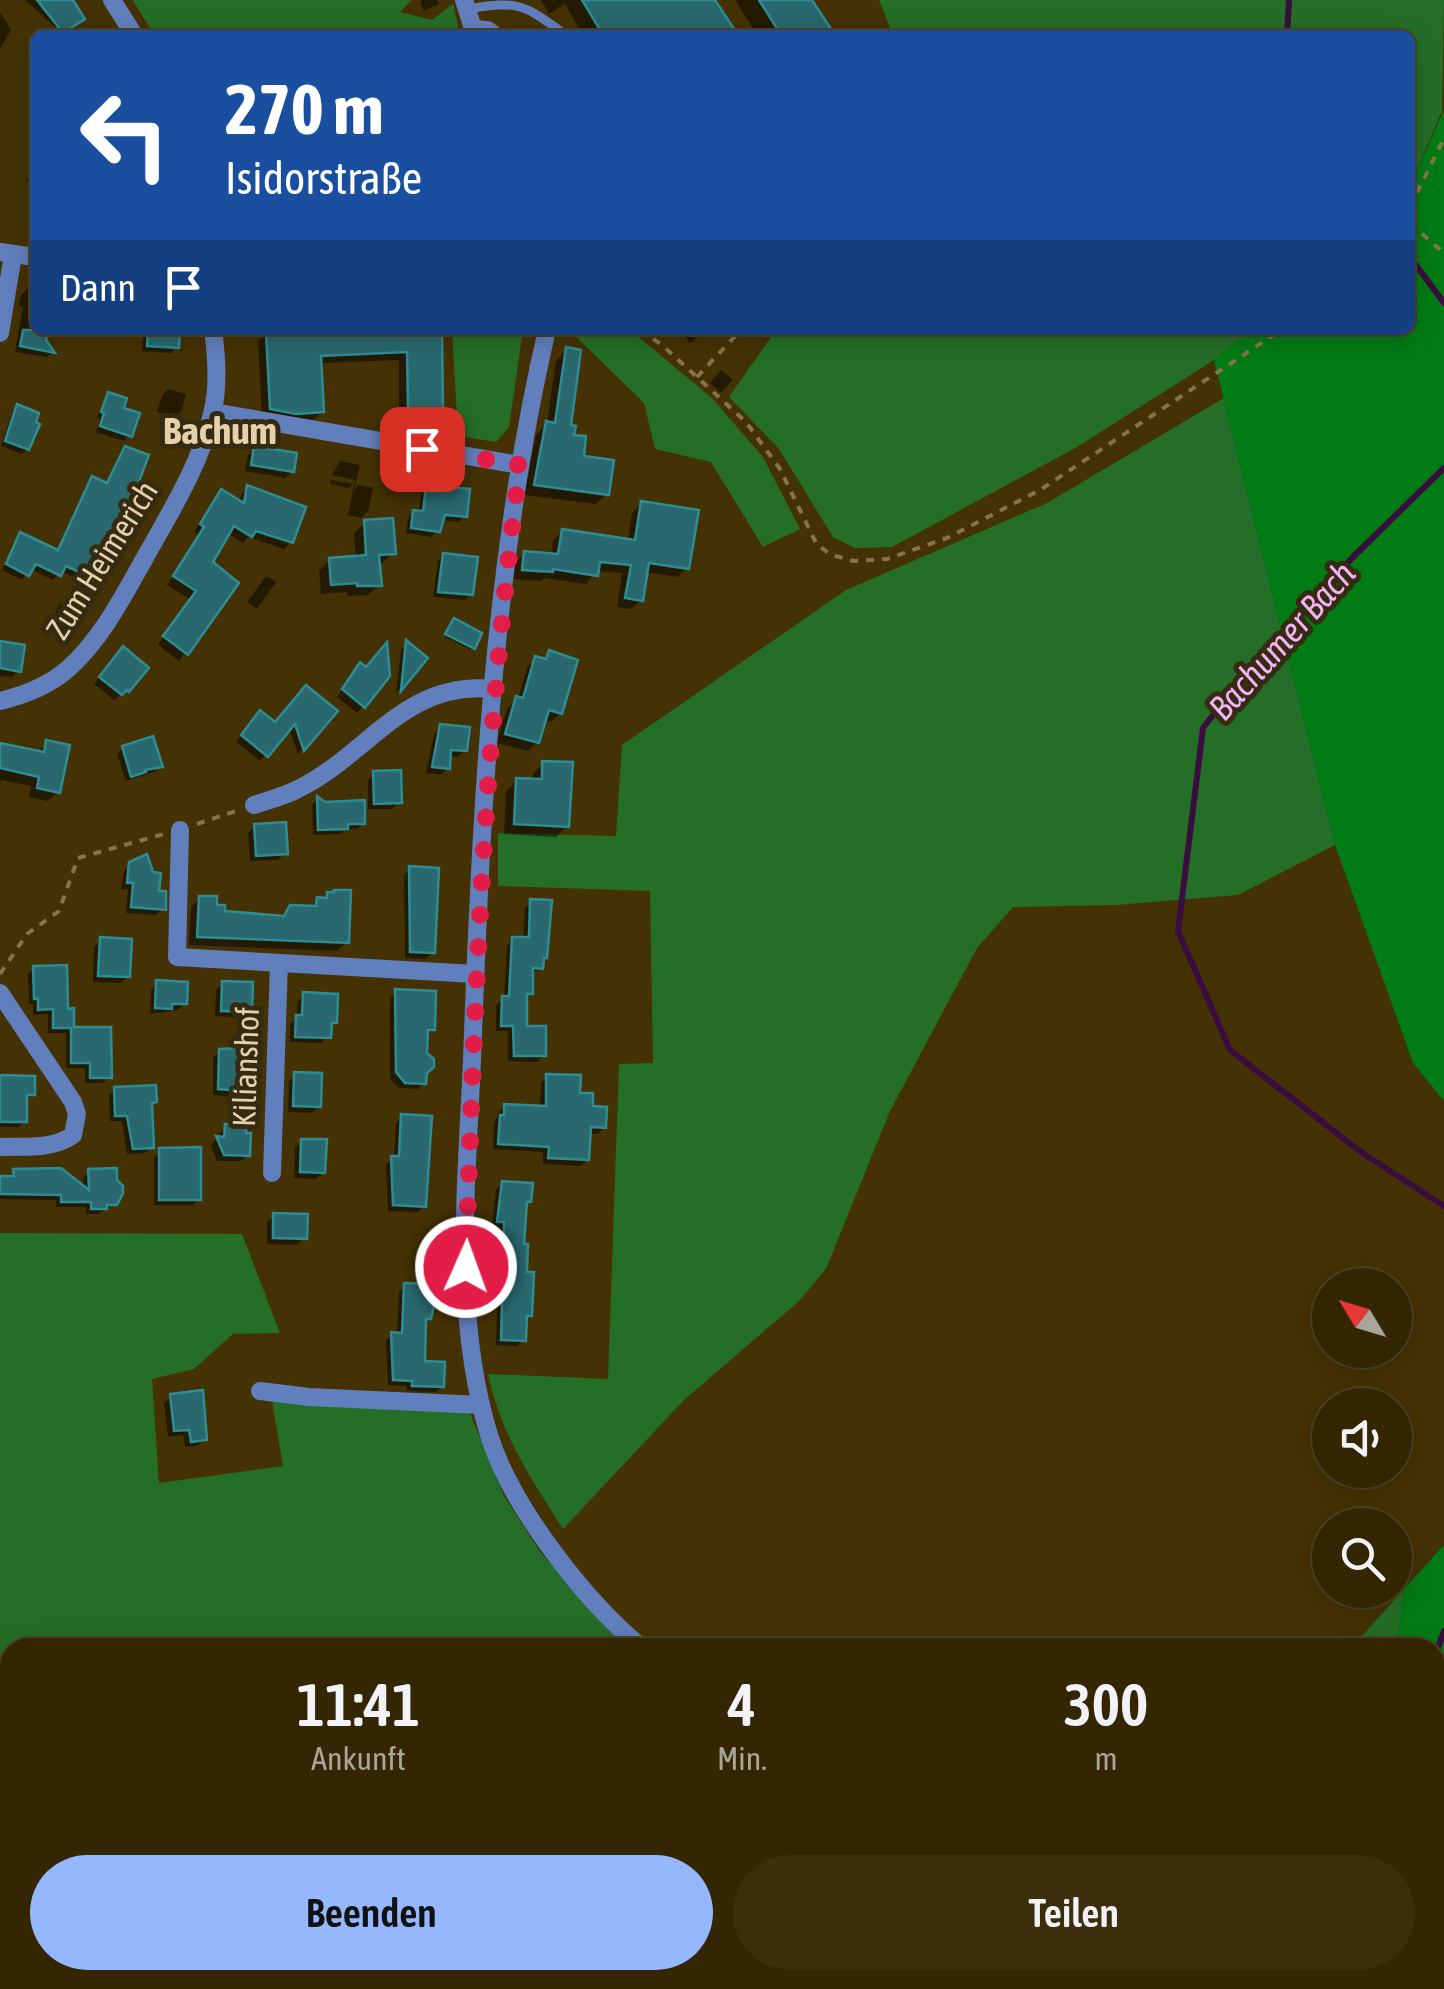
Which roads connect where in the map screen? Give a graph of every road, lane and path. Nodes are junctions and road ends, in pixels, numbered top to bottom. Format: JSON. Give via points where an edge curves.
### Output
{"nodes":[{"id":1,"x":112,"y":0,"type":"edge"},
{"id":2,"x":470,"y":17,"type":"edge"},
{"id":3,"x":131,"y":30,"type":"edge"},
{"id":4,"x":495,"y":30,"type":"edge"},
{"id":5,"x":560,"y":30,"type":"edge"},
{"id":6,"x":1444,"y":138,"type":"edge"},
{"id":7,"x":1415,"y":197,"type":"edge"},
{"id":8,"x":1415,"y":227,"type":"edge"},
{"id":9,"x":7,"y":253,"type":"edge"},
{"id":10,"x":1444,"y":253,"type":"edge"},
{"id":11,"x":0,"y":333,"type":"edge"},
{"id":12,"x":213,"y":335,"type":"edge"},
{"id":13,"x":546,"y":335,"type":"edge"},
{"id":14,"x":646,"y":335,"type":"edge"},
{"id":15,"x":737,"y":335,"type":"edge"},
{"id":16,"x":1273,"y":335,"type":"edge"},
{"id":17,"x":697,"y":377,"type":"junction"},
{"id":18,"x":212,"y":412,"type":"junction"},
{"id":19,"x":520,"y":465,"type":"junction"},
{"id":20,"x":493,"y":689,"type":"junction"},
{"id":21,"x":0,"y":701,"type":"edge"},
{"id":22,"x":254,"y":805,"type":"joint"},
{"id":23,"x":180,"y":830,"type":"junction"},
{"id":24,"x":279,"y":962,"type":"junction"},
{"id":25,"x":0,"y":974,"type":"edge"},
{"id":26,"x":476,"y":974,"type":"junction"},
{"id":27,"x":0,"y":992,"type":"edge"},
{"id":28,"x":0,"y":1147,"type":"edge"},
{"id":29,"x":272,"y":1173,"type":"dead end"},
{"id":30,"x":260,"y":1391,"type":"dead end"},
{"id":31,"x":481,"y":1404,"type":"junction"},
{"id":32,"x":633,"y":1638,"type":"edge"}],
"edges":[{"from":1,"to":3,"type":"street"},
{"from":2,"to":4,"type":"lane"},
{"from":2,"to":5,"type":"lane","via":[[510,1]]},
{"from":6,"to":7,"type":"path"},
{"from":8,"to":10,"type":"path"},
{"from":9,"to":11,"type":"street"},
{"from":12,"to":18,"type":"street","name":"Zum Heimerich"},
{"from":13,"to":19,"type":"street"},
{"from":14,"to":17,"type":"path"},
{"from":15,"to":17,"type":"path"},
{"from":16,"to":17,"type":"path","via":[[1040,490],[946,538],[887,558],[854,561],[817,544],[764,445]]},
{"from":18,"to":19,"type":"street"},
{"from":18,"to":21,"type":"street","name":"Zum Heimerich","via":[[185,485],[90,645],[45,685]]},
{"from":19,"to":20,"type":"street"},
{"from":20,"to":22,"type":"street","via":[[456,688],[417,702],[300,788]]},
{"from":20,"to":26,"type":"street"},
{"from":22,"to":23,"type":"path"},
{"from":23,"to":24,"type":"street","name":"Kilianshof","via":[[177,957]]},
{"from":23,"to":25,"type":"path","via":[[78,858],[59,911],[27,934]]},
{"from":24,"to":26,"type":"street","name":"Kilianshof"},
{"from":24,"to":29,"type":"street","name":"Kilianshof"},
{"from":26,"to":31,"type":"street","via":[[466,1267]]},
{"from":27,"to":28,"type":"street","via":[[77,1114],[73,1135],[64,1142]]},
{"from":30,"to":31,"type":"street"},
{"from":31,"to":32,"type":"street","via":[[498,1460],[534,1522],[562,1563]]}]}
